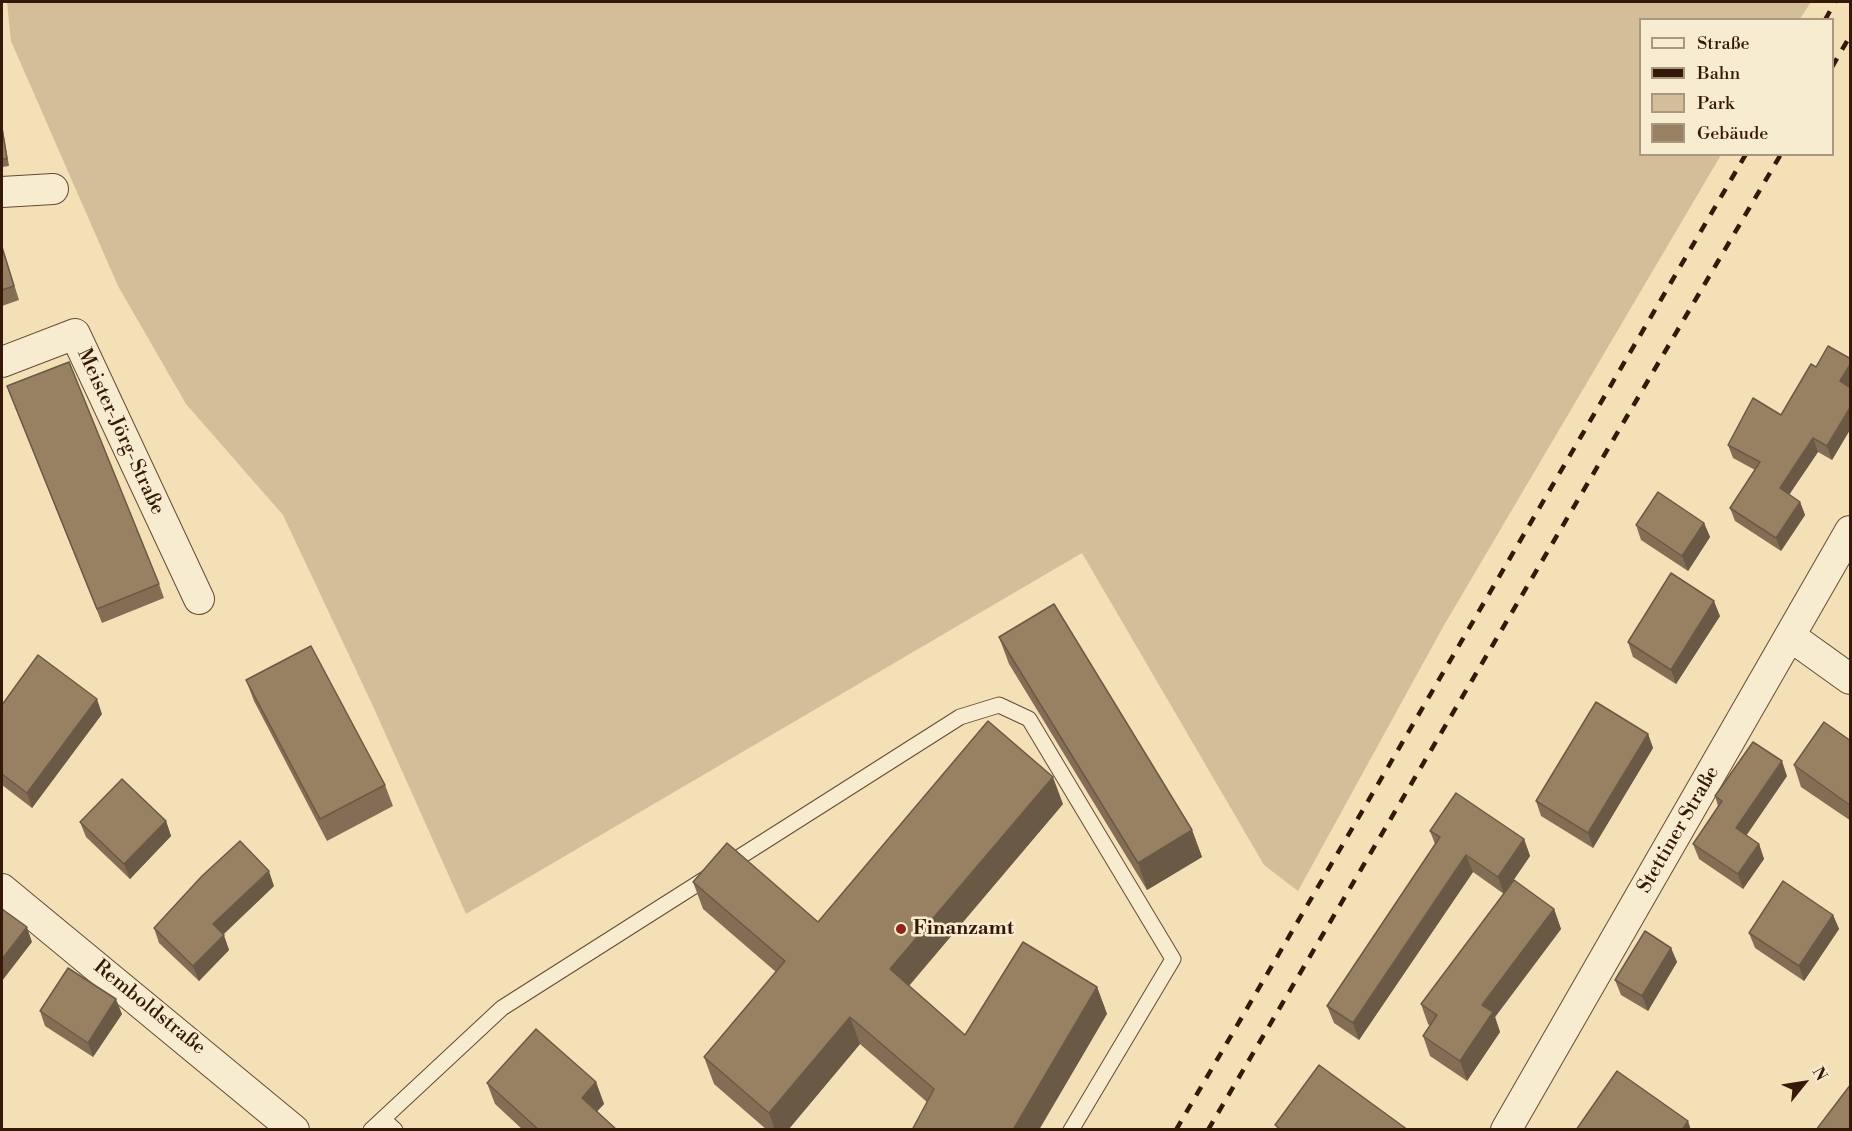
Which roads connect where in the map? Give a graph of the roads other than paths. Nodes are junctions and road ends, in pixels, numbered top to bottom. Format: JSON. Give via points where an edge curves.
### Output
{"nodes":[{"id":1,"x":53,"y":189,"type":"dead end"},
{"id":2,"x":2,"y":192,"type":"edge"},
{"id":3,"x":2,"y":362,"type":"edge"},
{"id":4,"x":1851,"y":531,"type":"edge"},
{"id":5,"x":199,"y":600,"type":"dead end"},
{"id":6,"x":1790,"y":636,"type":"junction"},
{"id":7,"x":1851,"y":679,"type":"edge"},
{"id":8,"x":2,"y":889,"type":"edge"},
{"id":9,"x":377,"y":1124,"type":"edge"},
{"id":10,"x":294,"y":1130,"type":"edge"},
{"id":11,"x":396,"y":1130,"type":"edge"},
{"id":12,"x":1071,"y":1130,"type":"edge"},
{"id":13,"x":1506,"y":1130,"type":"edge"}],
"edges":[{"from":1,"to":2,"type":"street"},
{"from":3,"to":5,"type":"street","name":"Meister-Jörg-Straße","via":[[75,334]]},
{"from":4,"to":6,"type":"street","name":"Stettiner Straße"},
{"from":6,"to":7,"type":"street"},
{"from":6,"to":13,"type":"street","name":"Stettiner Straße"},
{"from":8,"to":10,"type":"street","name":"Remboldstraße"},
{"from":9,"to":11,"type":"lane"},
{"from":9,"to":12,"type":"lane","via":[[502,1008],[960,717],[999,705],[1029,719],[1173,959]]}]}
